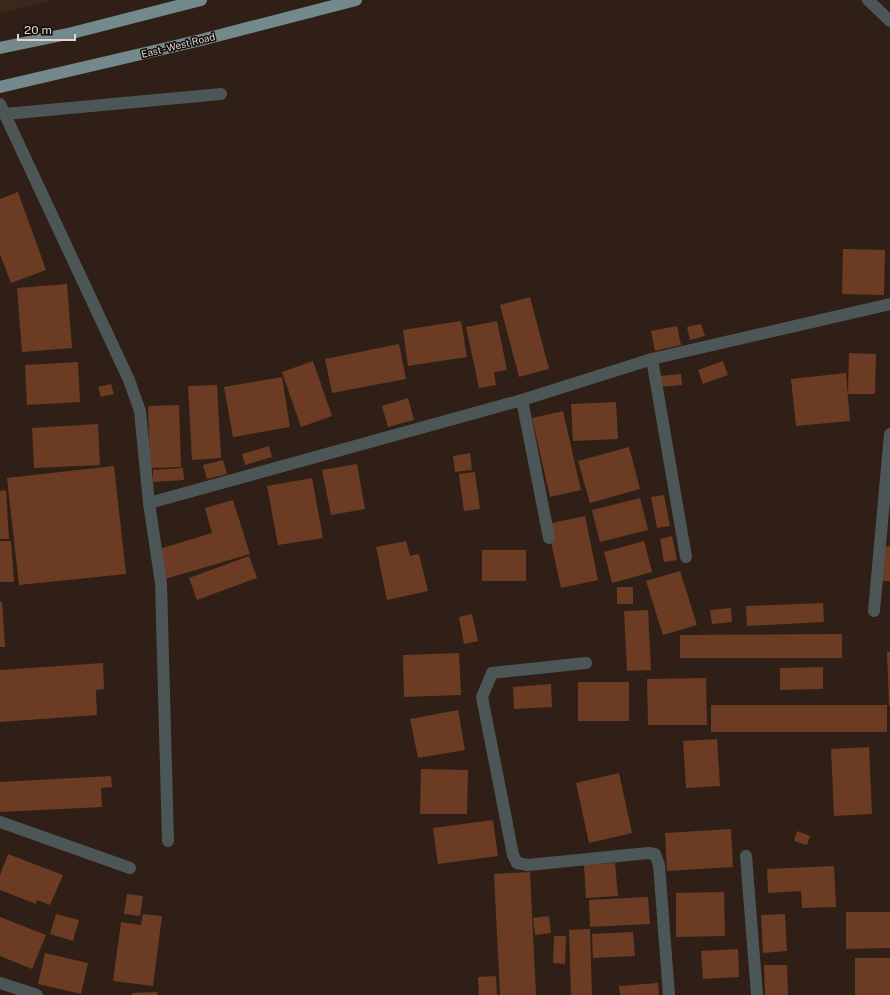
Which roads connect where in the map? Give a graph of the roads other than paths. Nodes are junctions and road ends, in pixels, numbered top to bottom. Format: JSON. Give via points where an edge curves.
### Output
{"nodes":[{"id":1,"x":201,"y":0,"type":"edge"},
{"id":2,"x":356,"y":0,"type":"edge"},
{"id":3,"x":868,"y":0,"type":"edge"},
{"id":4,"x":890,"y":21,"type":"edge"},
{"id":5,"x":0,"y":48,"type":"edge"},
{"id":6,"x":0,"y":88,"type":"edge"},
{"id":7,"x":221,"y":94,"type":"dead end"},
{"id":8,"x":3,"y":109,"type":"edge"},
{"id":9,"x":890,"y":304,"type":"edge"},
{"id":10,"x":652,"y":359,"type":"junction"},
{"id":11,"x":522,"y":400,"type":"junction"},
{"id":12,"x":890,"y":434,"type":"edge"},
{"id":13,"x":149,"y":503,"type":"junction"},
{"id":14,"x":550,"y":538,"type":"dead end"},
{"id":15,"x":686,"y":558,"type":"dead end"},
{"id":16,"x":874,"y":611,"type":"dead end"},
{"id":17,"x":586,"y":663,"type":"dead end"},
{"id":18,"x":0,"y":822,"type":"edge"},
{"id":19,"x":168,"y":841,"type":"dead end"},
{"id":20,"x":746,"y":856,"type":"dead end"},
{"id":21,"x":130,"y":868,"type":"dead end"},
{"id":22,"x":0,"y":983,"type":"edge"},
{"id":23,"x":37,"y":995,"type":"edge"},
{"id":24,"x":669,"y":995,"type":"edge"},
{"id":25,"x":757,"y":995,"type":"edge"}],
"edges":[{"from":1,"to":5,"type":"main road","via":[[72,33]]},
{"from":2,"to":6,"type":"main road","name":"East - West Road"},
{"from":3,"to":4,"type":"street"},
{"from":7,"to":8,"type":"street"},
{"from":8,"to":13,"type":"street","via":[[129,380],[140,411]]},
{"from":9,"to":10,"type":"street"},
{"from":10,"to":11,"type":"street"},
{"from":10,"to":15,"type":"street"},
{"from":11,"to":13,"type":"street"},
{"from":11,"to":14,"type":"street"},
{"from":12,"to":16,"type":"street"},
{"from":13,"to":19,"type":"street","via":[[161,583]]},
{"from":17,"to":24,"type":"street","via":[[492,673],[482,697],[512,855],[517,864],[528,865],[655,854],[659,865]]},
{"from":18,"to":21,"type":"street"},
{"from":20,"to":25,"type":"street"},
{"from":22,"to":23,"type":"street"}]}
